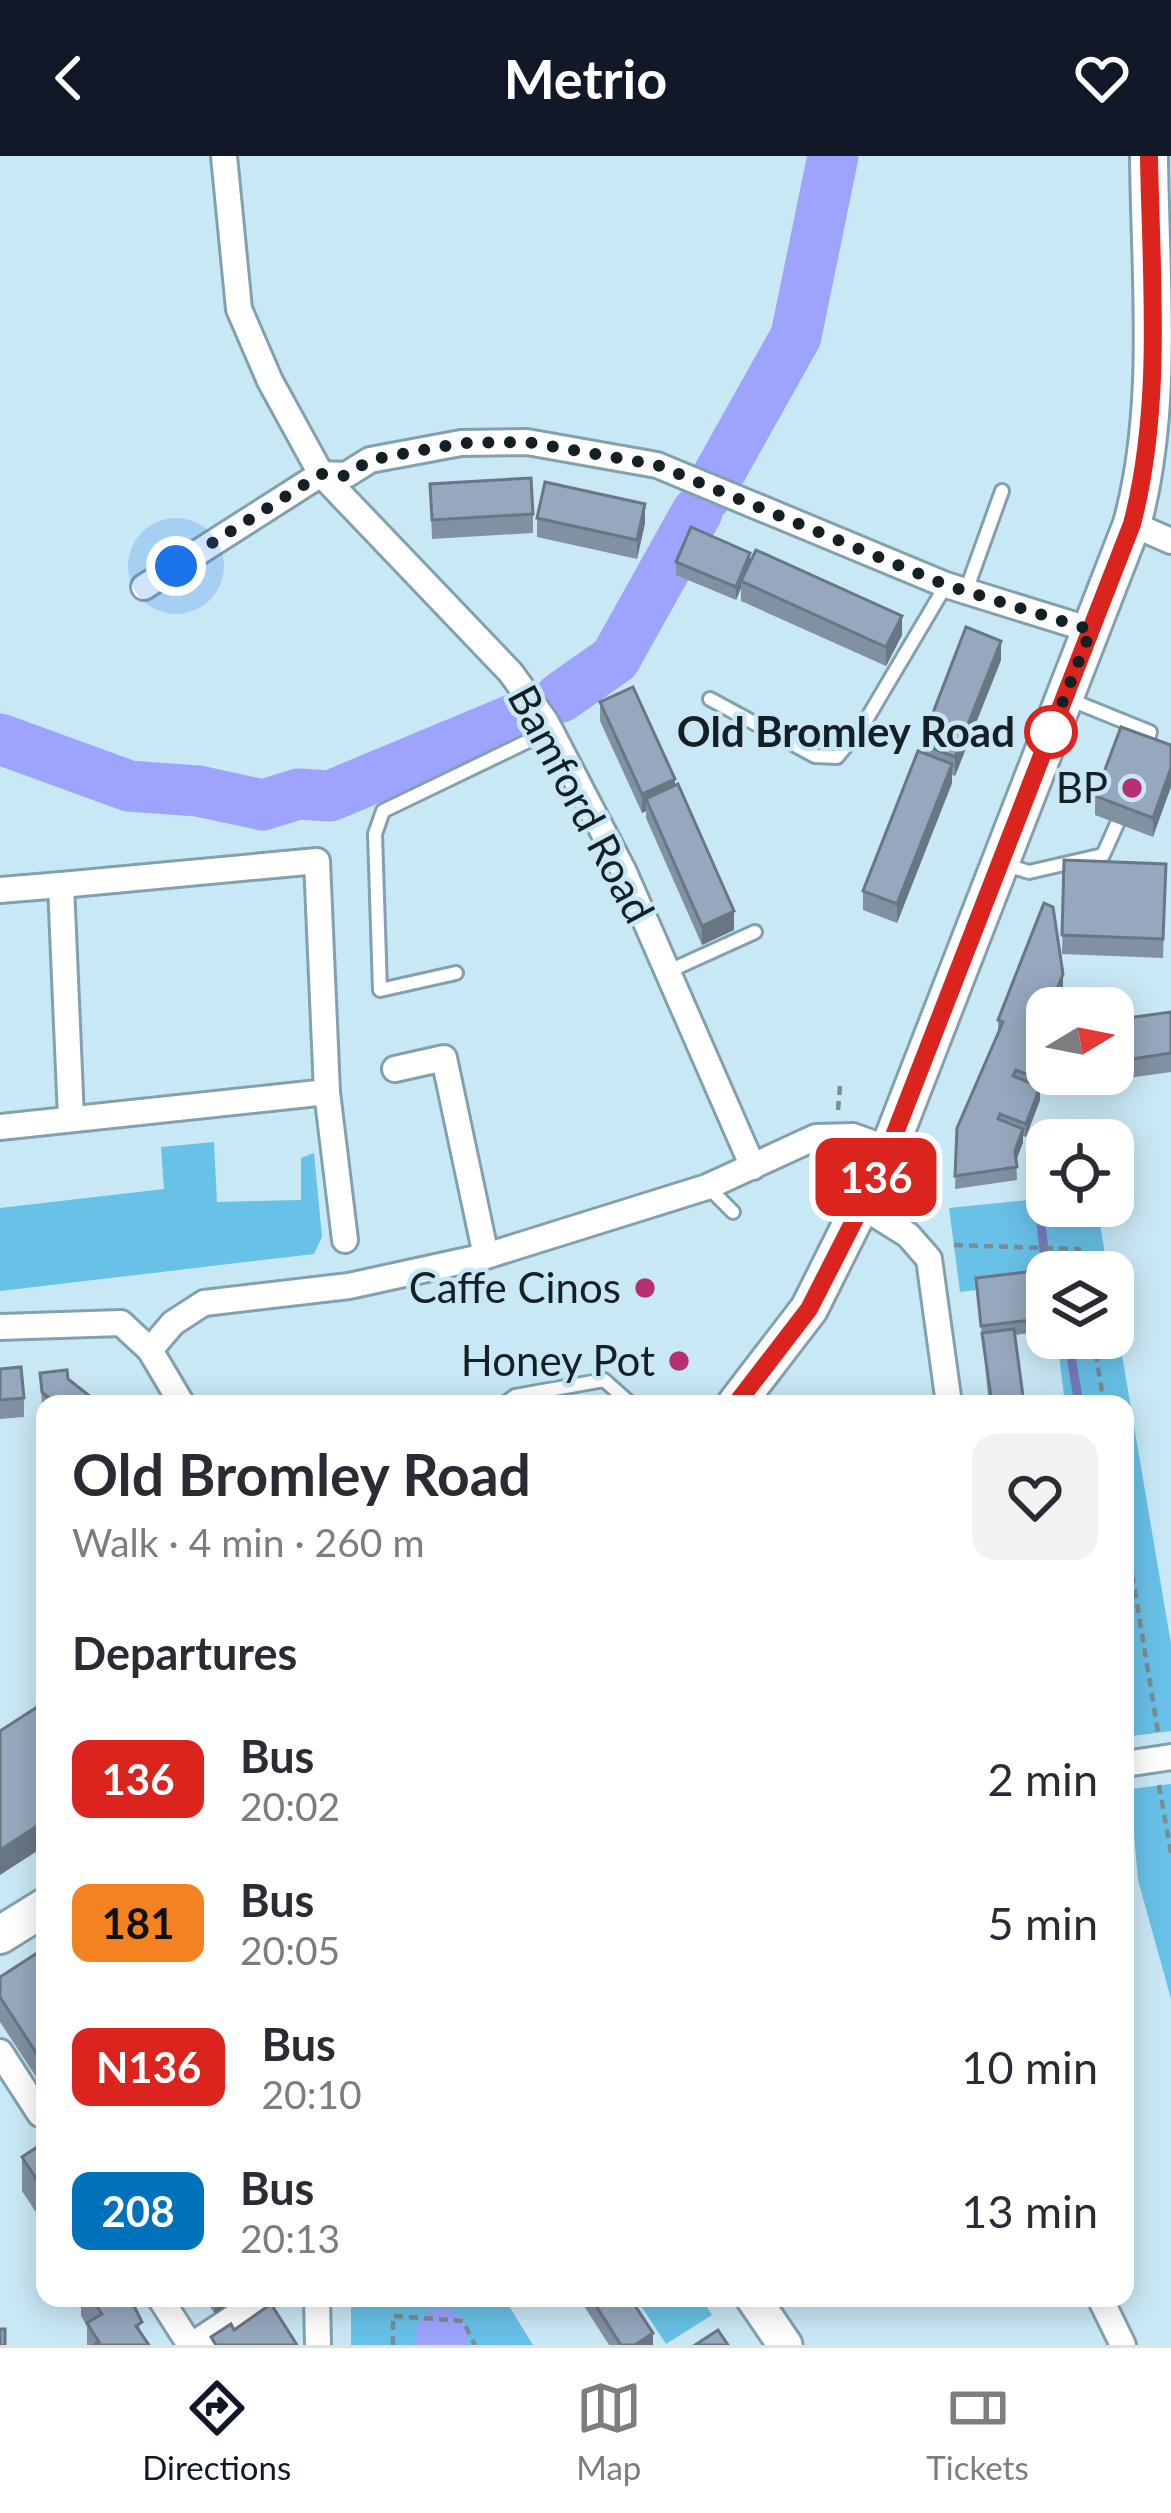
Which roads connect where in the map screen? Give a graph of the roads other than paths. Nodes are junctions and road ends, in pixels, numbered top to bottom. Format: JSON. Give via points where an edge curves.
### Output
{"nodes":[{"id":1,"x":224,"y":156,"type":"edge"},
{"id":2,"x":1149,"y":156,"type":"edge"},
{"id":3,"x":321,"y":474,"type":"junction"},
{"id":4,"x":1002,"y":491,"type":"dead end"},
{"id":5,"x":1132,"y":524,"type":"junction"},
{"id":6,"x":1171,"y":541,"type":"edge"},
{"id":7,"x":144,"y":587,"type":"dead end"},
{"id":8,"x":956,"y":589,"type":"junction"},
{"id":9,"x":1091,"y":630,"type":"junction"},
{"id":10,"x":1065,"y":697,"type":"junction"},
{"id":11,"x":710,"y":699,"type":"dead end"},
{"id":12,"x":549,"y":726,"type":"junction"},
{"id":13,"x":1144,"y":754,"type":"edge"},
{"id":14,"x":1117,"y":824,"type":"edge"},
{"id":15,"x":999,"y":862,"type":"junction"},
{"id":16,"x":61,"y":885,"type":"junction"},
{"id":17,"x":0,"y":890,"type":"edge"},
{"id":18,"x":755,"y":932,"type":"dead end"},
{"id":19,"x":667,"y":972,"type":"junction"},
{"id":20,"x":456,"y":973,"type":"dead end"},
{"id":21,"x":394,"y":1069,"type":"dead end"},
{"id":22,"x":327,"y":1092,"type":"junction"},
{"id":23,"x":71,"y":1118,"type":"junction"},
{"id":24,"x":0,"y":1127,"type":"edge"},
{"id":25,"x":889,"y":1149,"type":"junction"},
{"id":26,"x":753,"y":1167,"type":"junction"},
{"id":27,"x":707,"y":1186,"type":"junction"},
{"id":28,"x":863,"y":1207,"type":"junction"},
{"id":29,"x":733,"y":1212,"type":"dead end"},
{"id":30,"x":345,"y":1240,"type":"dead end"},
{"id":31,"x":486,"y":1256,"type":"junction"},
{"id":32,"x":0,"y":1328,"type":"edge"},
{"id":33,"x":150,"y":1350,"type":"junction"},
{"id":34,"x":177,"y":1395,"type":"edge"},
{"id":35,"x":521,"y":1395,"type":"edge"},
{"id":36,"x":621,"y":1395,"type":"edge"},
{"id":37,"x":743,"y":1395,"type":"edge"},
{"id":38,"x":948,"y":1395,"type":"edge"},
{"id":39,"x":1171,"y":1757,"type":"edge"},
{"id":40,"x":1134,"y":1763,"type":"edge"},
{"id":41,"x":36,"y":1912,"type":"edge"},
{"id":42,"x":0,"y":1935,"type":"edge"},
{"id":43,"x":0,"y":2051,"type":"edge"},
{"id":44,"x":36,"y":2105,"type":"edge"},
{"id":45,"x":166,"y":2307,"type":"edge"},
{"id":46,"x":249,"y":2307,"type":"edge"},
{"id":47,"x":317,"y":2307,"type":"edge"},
{"id":48,"x":759,"y":2307,"type":"edge"},
{"id":49,"x":1104,"y":2307,"type":"edge"},
{"id":50,"x":191,"y":2345,"type":"edge"},
{"id":51,"x":318,"y":2345,"type":"edge"},
{"id":52,"x":785,"y":2345,"type":"edge"},
{"id":53,"x":1123,"y":2345,"type":"edge"}],
"edges":[{"from":1,"to":3,"type":"street","name":"Bamford Road","via":[[239,309]]},
{"from":2,"to":5,"type":"main road","via":[[1152,405]]},
{"from":3,"to":7,"type":"street"},
{"from":3,"to":8,"type":"street","via":[[346,476],[370,460],[461,443],[527,442],[657,465]]},
{"from":3,"to":12,"type":"street","name":"Bamford Road","via":[[511,673]]},
{"from":4,"to":8,"type":"lane"},
{"from":5,"to":6,"type":"street"},
{"from":5,"to":9,"type":"main road"},
{"from":8,"to":9,"type":"street"},
{"from":8,"to":11,"type":"lane","via":[[836,757],[815,756]]},
{"from":9,"to":10,"type":"main road"},
{"from":10,"to":13,"type":"lane","via":[[1150,732]]},
{"from":10,"to":15,"type":"main road"},
{"from":12,"to":19,"type":"street","name":"Bamford Road"},
{"from":12,"to":20,"type":"lane","via":[[383,811],[375,834],[380,990]]},
{"from":14,"to":15,"type":"lane","via":[[1103,855],[1029,872]]},
{"from":15,"to":25,"type":"main road"},
{"from":16,"to":17,"type":"street"},
{"from":16,"to":22,"type":"street","via":[[317,860]]},
{"from":16,"to":23,"type":"street"},
{"from":18,"to":19,"type":"lane"},
{"from":19,"to":26,"type":"street","name":"Bamford Road"},
{"from":21,"to":31,"type":"street","via":[[443,1058]]},
{"from":22,"to":23,"type":"street"},
{"from":22,"to":30,"type":"street"},
{"from":23,"to":24,"type":"street"},
{"from":25,"to":26,"type":"street","via":[[853,1136],[816,1137]]},
{"from":25,"to":28,"type":"main road"},
{"from":26,"to":27,"type":"street"},
{"from":27,"to":29,"type":"lane"},
{"from":27,"to":31,"type":"street"},
{"from":28,"to":37,"type":"main road","via":[[809,1309]]},
{"from":28,"to":38,"type":"street","via":[[929,1259]]},
{"from":31,"to":33,"type":"street","via":[[349,1286],[204,1303]]},
{"from":32,"to":33,"type":"street","via":[[111,1319]]},
{"from":33,"to":34,"type":"street"},
{"from":35,"to":36,"type":"lane","via":[[604,1380]]},
{"from":39,"to":40,"type":"street"},
{"from":41,"to":42,"type":"main road"},
{"from":43,"to":44,"type":"street"},
{"from":45,"to":50,"type":"street"},
{"from":46,"to":50,"type":"street"},
{"from":47,"to":51,"type":"street"},
{"from":48,"to":52,"type":"street"},
{"from":49,"to":53,"type":"street"}]}
